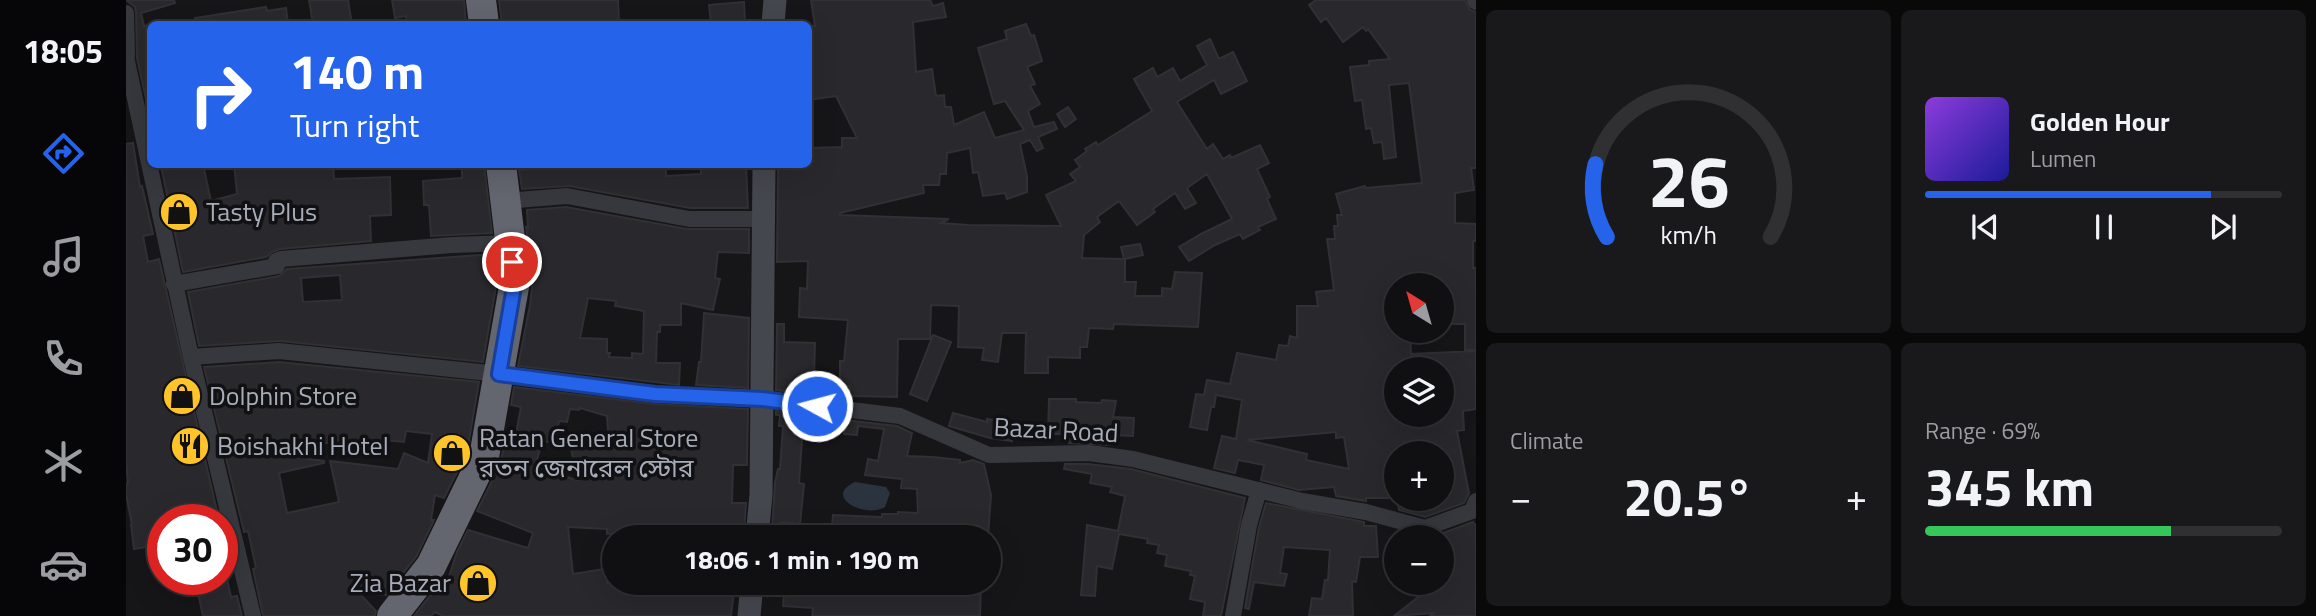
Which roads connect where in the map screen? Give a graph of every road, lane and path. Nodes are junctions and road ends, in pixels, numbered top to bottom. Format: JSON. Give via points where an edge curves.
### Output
{"nodes":[{"id":1,"x":481,"y":0,"type":"edge"},
{"id":2,"x":775,"y":0,"type":"edge"},
{"id":3,"x":126,"y":13,"type":"edge"},
{"id":4,"x":484,"y":21,"type":"edge"},
{"id":5,"x":773,"y":21,"type":"edge"},
{"id":6,"x":126,"y":57,"type":"edge"},
{"id":7,"x":147,"y":156,"type":"edge"},
{"id":8,"x":149,"y":168,"type":"edge"},
{"id":9,"x":501,"y":168,"type":"edge"},
{"id":10,"x":764,"y":168,"type":"edge"},
{"id":11,"x":505,"y":201,"type":"junction"},
{"id":12,"x":763,"y":219,"type":"junction"},
{"id":13,"x":510,"y":243,"type":"junction"},
{"id":14,"x":174,"y":284,"type":"junction"},
{"id":15,"x":191,"y":357,"type":"junction"},
{"id":16,"x":499,"y":374,"type":"junction"},
{"id":17,"x":762,"y":399,"type":"junction"},
{"id":18,"x":1259,"y":490,"type":"junction"},
{"id":19,"x":1475,"y":509,"type":"edge"},
{"id":20,"x":758,"y":525,"type":"edge"},
{"id":21,"x":751,"y":595,"type":"edge"},
{"id":22,"x":253,"y":616,"type":"edge"},
{"id":23,"x":392,"y":616,"type":"edge"},
{"id":24,"x":749,"y":616,"type":"edge"},
{"id":25,"x":1233,"y":616,"type":"edge"}],
"edges":[{"from":1,"to":4,"type":"highway"},
{"from":2,"to":5,"type":"street"},
{"from":3,"to":6,"type":"street"},
{"from":6,"to":7,"type":"street"},
{"from":8,"to":14,"type":"street"},
{"from":9,"to":11,"type":"highway"},
{"from":10,"to":12,"type":"street"},
{"from":11,"to":12,"type":"street","via":[[568,196],[689,219]]},
{"from":11,"to":13,"type":"highway"},
{"from":12,"to":17,"type":"street"},
{"from":13,"to":14,"type":"street","via":[[281,259],[277,266]]},
{"from":13,"to":16,"type":"highway","via":[[515,281]]},
{"from":14,"to":15,"type":"street"},
{"from":15,"to":16,"type":"street","name":"Bazar Road","via":[[279,351]]},
{"from":15,"to":22,"type":"street"},
{"from":16,"to":17,"type":"street","name":"Bazar Road","via":[[655,394]]},
{"from":16,"to":23,"type":"highway","via":[[484,457],[431,566]]},
{"from":17,"to":18,"type":"street","name":"Bazar Road","via":[[900,416],[989,455],[1088,453],[1133,459]]},
{"from":17,"to":20,"type":"street"},
{"from":18,"to":19,"type":"street","name":"Bazar Road","via":[[1424,528]]},
{"from":18,"to":25,"type":"street"},
{"from":21,"to":24,"type":"street"}]}
